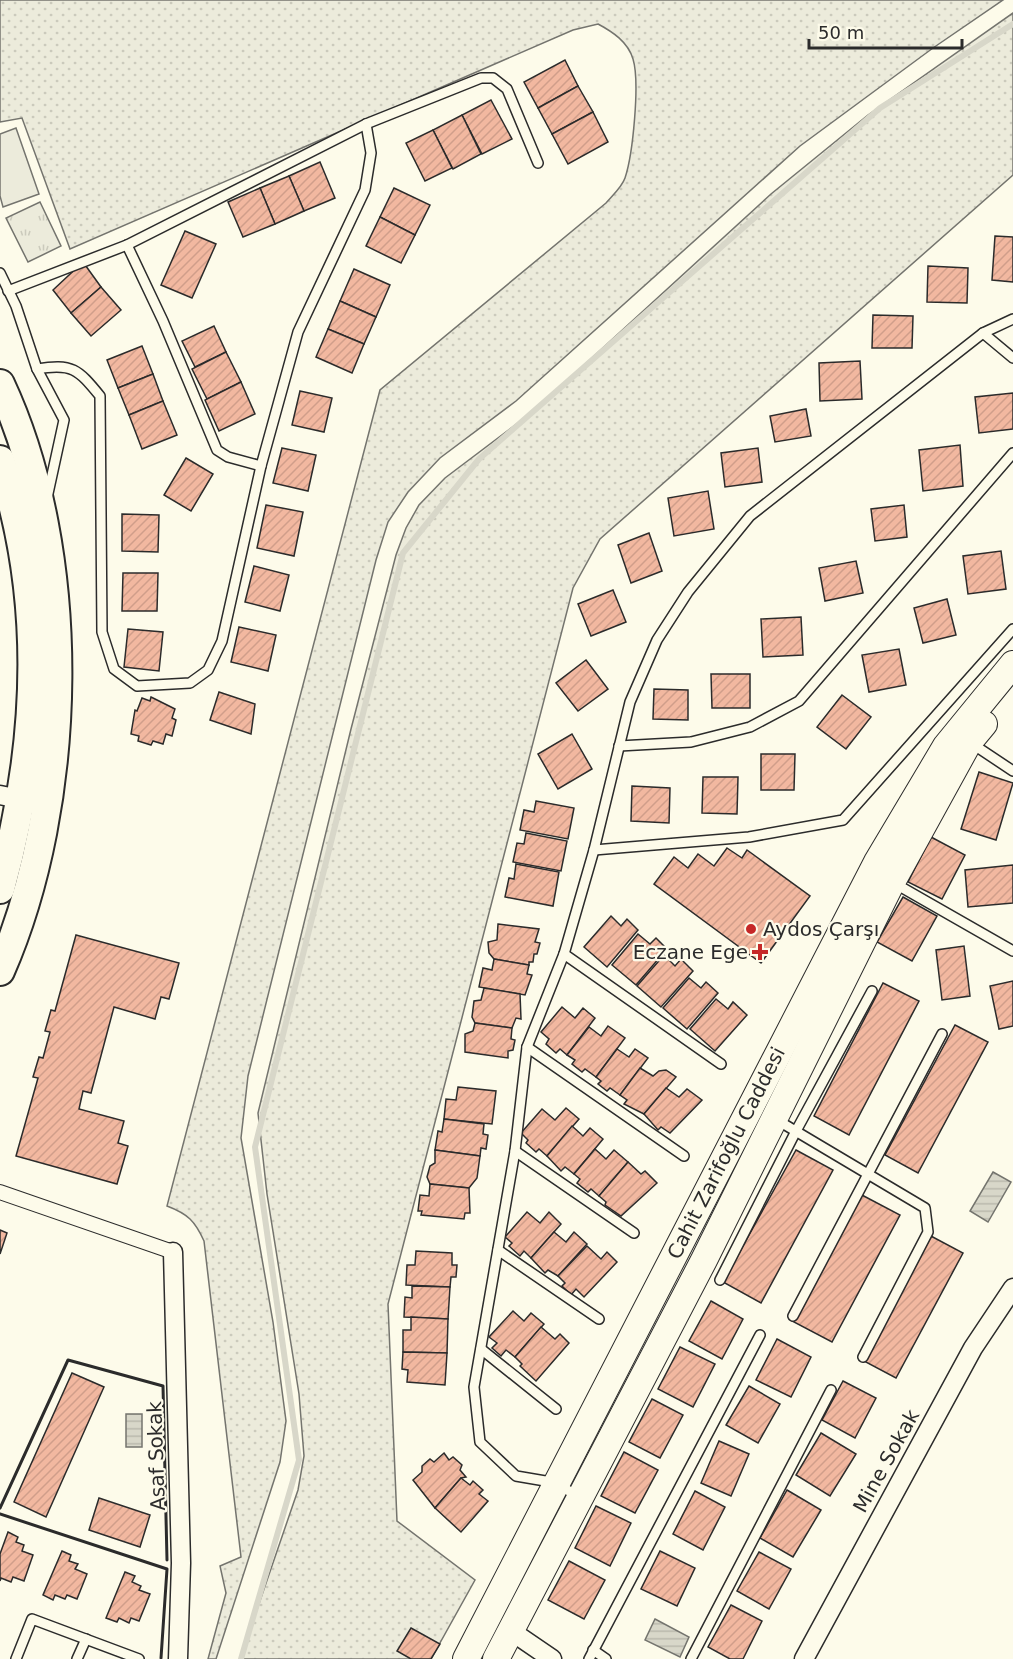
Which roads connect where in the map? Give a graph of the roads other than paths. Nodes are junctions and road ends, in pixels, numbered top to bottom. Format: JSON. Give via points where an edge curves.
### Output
{"nodes":[{"id":1,"x":366,"y":124,"type":"junction"},
{"id":2,"x":538,"y":163,"type":"dead end"},
{"id":3,"x":127,"y":245,"type":"junction"},
{"id":4,"x":0,"y":273,"type":"edge"},
{"id":5,"x":8,"y":291,"type":"junction"},
{"id":6,"x":1013,"y":319,"type":"edge"},
{"id":7,"x":983,"y":333,"type":"junction"},
{"id":8,"x":1013,"y":358,"type":"edge"},
{"id":9,"x":38,"y":369,"type":"junction"},
{"id":10,"x":0,"y":384,"type":"edge"},
{"id":11,"x":1013,"y":453,"type":"edge"},
{"id":12,"x":0,"y":460,"type":"edge"},
{"id":13,"x":261,"y":466,"type":"junction"},
{"id":14,"x":42,"y":524,"type":"junction"},
{"id":15,"x":1013,"y":629,"type":"edge"},
{"id":16,"x":1013,"y":663,"type":"edge"},
{"id":17,"x":1013,"y":688,"type":"edge"},
{"id":18,"x":969,"y":742,"type":"junction"},
{"id":19,"x":619,"y":746,"type":"junction"},
{"id":20,"x":1013,"y":771,"type":"edge"},
{"id":21,"x":23,"y":799,"type":"edge"},
{"id":22,"x":594,"y":850,"type":"junction"},
{"id":23,"x":892,"y":882,"type":"junction"},
{"id":24,"x":0,"y":889,"type":"edge"},
{"id":25,"x":1013,"y":951,"type":"edge"},
{"id":26,"x":564,"y":954,"type":"junction"},
{"id":27,"x":0,"y":971,"type":"edge"},
{"id":28,"x":872,"y":991,"type":"dead end"},
{"id":29,"x":942,"y":1034,"type":"dead end"},
{"id":30,"x":527,"y":1047,"type":"junction"},
{"id":31,"x":721,"y":1064,"type":"dead end"},
{"id":32,"x":785,"y":1125,"type":"junction"},
{"id":33,"x":515,"y":1151,"type":"junction"},
{"id":34,"x":684,"y":1156,"type":"dead end"},
{"id":35,"x":869,"y":1174,"type":"junction"},
{"id":36,"x":0,"y":1192,"type":"edge"},
{"id":37,"x":634,"y":1233,"type":"dead end"},
{"id":38,"x":498,"y":1250,"type":"junction"},
{"id":39,"x":173,"y":1252,"type":"joint"},
{"id":40,"x":720,"y":1280,"type":"dead end"},
{"id":41,"x":1013,"y":1288,"type":"edge"},
{"id":42,"x":793,"y":1316,"type":"dead end"},
{"id":43,"x":599,"y":1319,"type":"dead end"},
{"id":44,"x":760,"y":1335,"type":"dead end"},
{"id":45,"x":481,"y":1349,"type":"junction"},
{"id":46,"x":863,"y":1356,"type":"dead end"},
{"id":47,"x":831,"y":1390,"type":"dead end"},
{"id":48,"x":556,"y":1409,"type":"dead end"},
{"id":49,"x":557,"y":1483,"type":"junction"},
{"id":50,"x":580,"y":1498,"type":"junction"},
{"id":51,"x":511,"y":1631,"type":"junction"},
{"id":52,"x":86,"y":1639,"type":"junction"},
{"id":53,"x":591,"y":1655,"type":"edge"},
{"id":54,"x":16,"y":1659,"type":"edge"},
{"id":55,"x":77,"y":1659,"type":"edge"},
{"id":56,"x":139,"y":1659,"type":"edge"},
{"id":57,"x":178,"y":1659,"type":"edge"},
{"id":58,"x":465,"y":1659,"type":"edge"},
{"id":59,"x":496,"y":1659,"type":"edge"},
{"id":60,"x":552,"y":1659,"type":"edge"},
{"id":61,"x":606,"y":1659,"type":"edge"},
{"id":62,"x":691,"y":1659,"type":"edge"},
{"id":63,"x":804,"y":1659,"type":"edge"}],
"edges":[{"from":1,"to":2,"type":"lane","via":[[481,78],[493,78],[507,89]]},
{"from":1,"to":3,"type":"lane"},
{"from":1,"to":13,"type":"lane","via":[[371,153],[365,190],[298,332]]},
{"from":3,"to":5,"type":"lane"},
{"from":3,"to":13,"type":"lane","via":[[217,450]]},
{"from":4,"to":5,"type":"lane"},
{"from":5,"to":9,"type":"lane"},
{"from":6,"to":7,"type":"lane"},
{"from":7,"to":8,"type":"lane"},
{"from":7,"to":19,"type":"lane","via":[[750,516],[688,592],[657,640],[630,702]]},
{"from":9,"to":13,"type":"lane","via":[[59,365],[72,368],[100,396],[102,632],[114,669],[137,686],[190,683],[208,670],[222,641]]},
{"from":9,"to":14,"type":"lane","via":[[64,420]]},
{"from":10,"to":14,"type":"main road","via":[[31,473]]},
{"from":11,"to":19,"type":"lane","via":[[799,701],[750,727],[690,742]]},
{"from":12,"to":21,"type":"main road","via":[[20,538],[29,601],[32,724]]},
{"from":14,"to":21,"type":"main road","via":[[56,619],[56,736]]},
{"from":15,"to":22,"type":"lane","via":[[843,820],[749,837]]},
{"from":16,"to":49,"type":"main road","name":"Cahit Zarifoğlu Caddesi","via":[[946,746],[877,862]]},
{"from":17,"to":18,"type":"main road","name":"Cahit Zarifoğlu Caddesi"},
{"from":18,"to":20,"type":"lane"},
{"from":18,"to":23,"type":"main road","name":"Cahit Zarifoğlu Caddesi"},
{"from":19,"to":22,"type":"lane"},
{"from":21,"to":24,"type":"main road"},
{"from":21,"to":27,"type":"main road","via":[[28,889]]},
{"from":22,"to":26,"type":"lane"},
{"from":23,"to":25,"type":"lane"},
{"from":23,"to":32,"type":"main road","name":"Cahit Zarifoğlu Caddesi"},
{"from":26,"to":30,"type":"lane"},
{"from":26,"to":31,"type":"lane"},
{"from":28,"to":32,"type":"lane"},
{"from":29,"to":35,"type":"lane"},
{"from":30,"to":33,"type":"lane"},
{"from":30,"to":34,"type":"lane"},
{"from":32,"to":35,"type":"lane"},
{"from":32,"to":40,"type":"lane"},
{"from":32,"to":50,"type":"main road","name":"Cahit Zarifoğlu Caddesi"},
{"from":33,"to":37,"type":"lane"},
{"from":33,"to":38,"type":"lane"},
{"from":35,"to":42,"type":"lane"},
{"from":35,"to":46,"type":"lane","via":[[925,1208],[928,1232]]},
{"from":36,"to":39,"type":"street"},
{"from":38,"to":43,"type":"lane"},
{"from":38,"to":45,"type":"lane"},
{"from":39,"to":57,"type":"street","name":"Asaf Sokak","via":[[181,1563]]},
{"from":41,"to":63,"type":"street","name":"Mine Sokak","via":[[973,1348]]},
{"from":44,"to":53,"type":"lane"},
{"from":45,"to":48,"type":"lane"},
{"from":45,"to":49,"type":"lane","via":[[474,1387],[480,1442],[516,1476]]},
{"from":47,"to":62,"type":"lane"},
{"from":49,"to":50,"type":"lane"},
{"from":49,"to":58,"type":"main road","name":"Cahit Zarifoğlu Caddesi"},
{"from":50,"to":51,"type":"main road","name":"Cahit Zarifoğlu Caddesi"},
{"from":51,"to":59,"type":"main road","name":"Cahit Zarifoğlu Caddesi"},
{"from":51,"to":60,"type":"street"},
{"from":52,"to":54,"type":"lane","via":[[33,1619]]},
{"from":52,"to":55,"type":"lane"},
{"from":52,"to":56,"type":"lane"},
{"from":53,"to":61,"type":"lane"}]}
